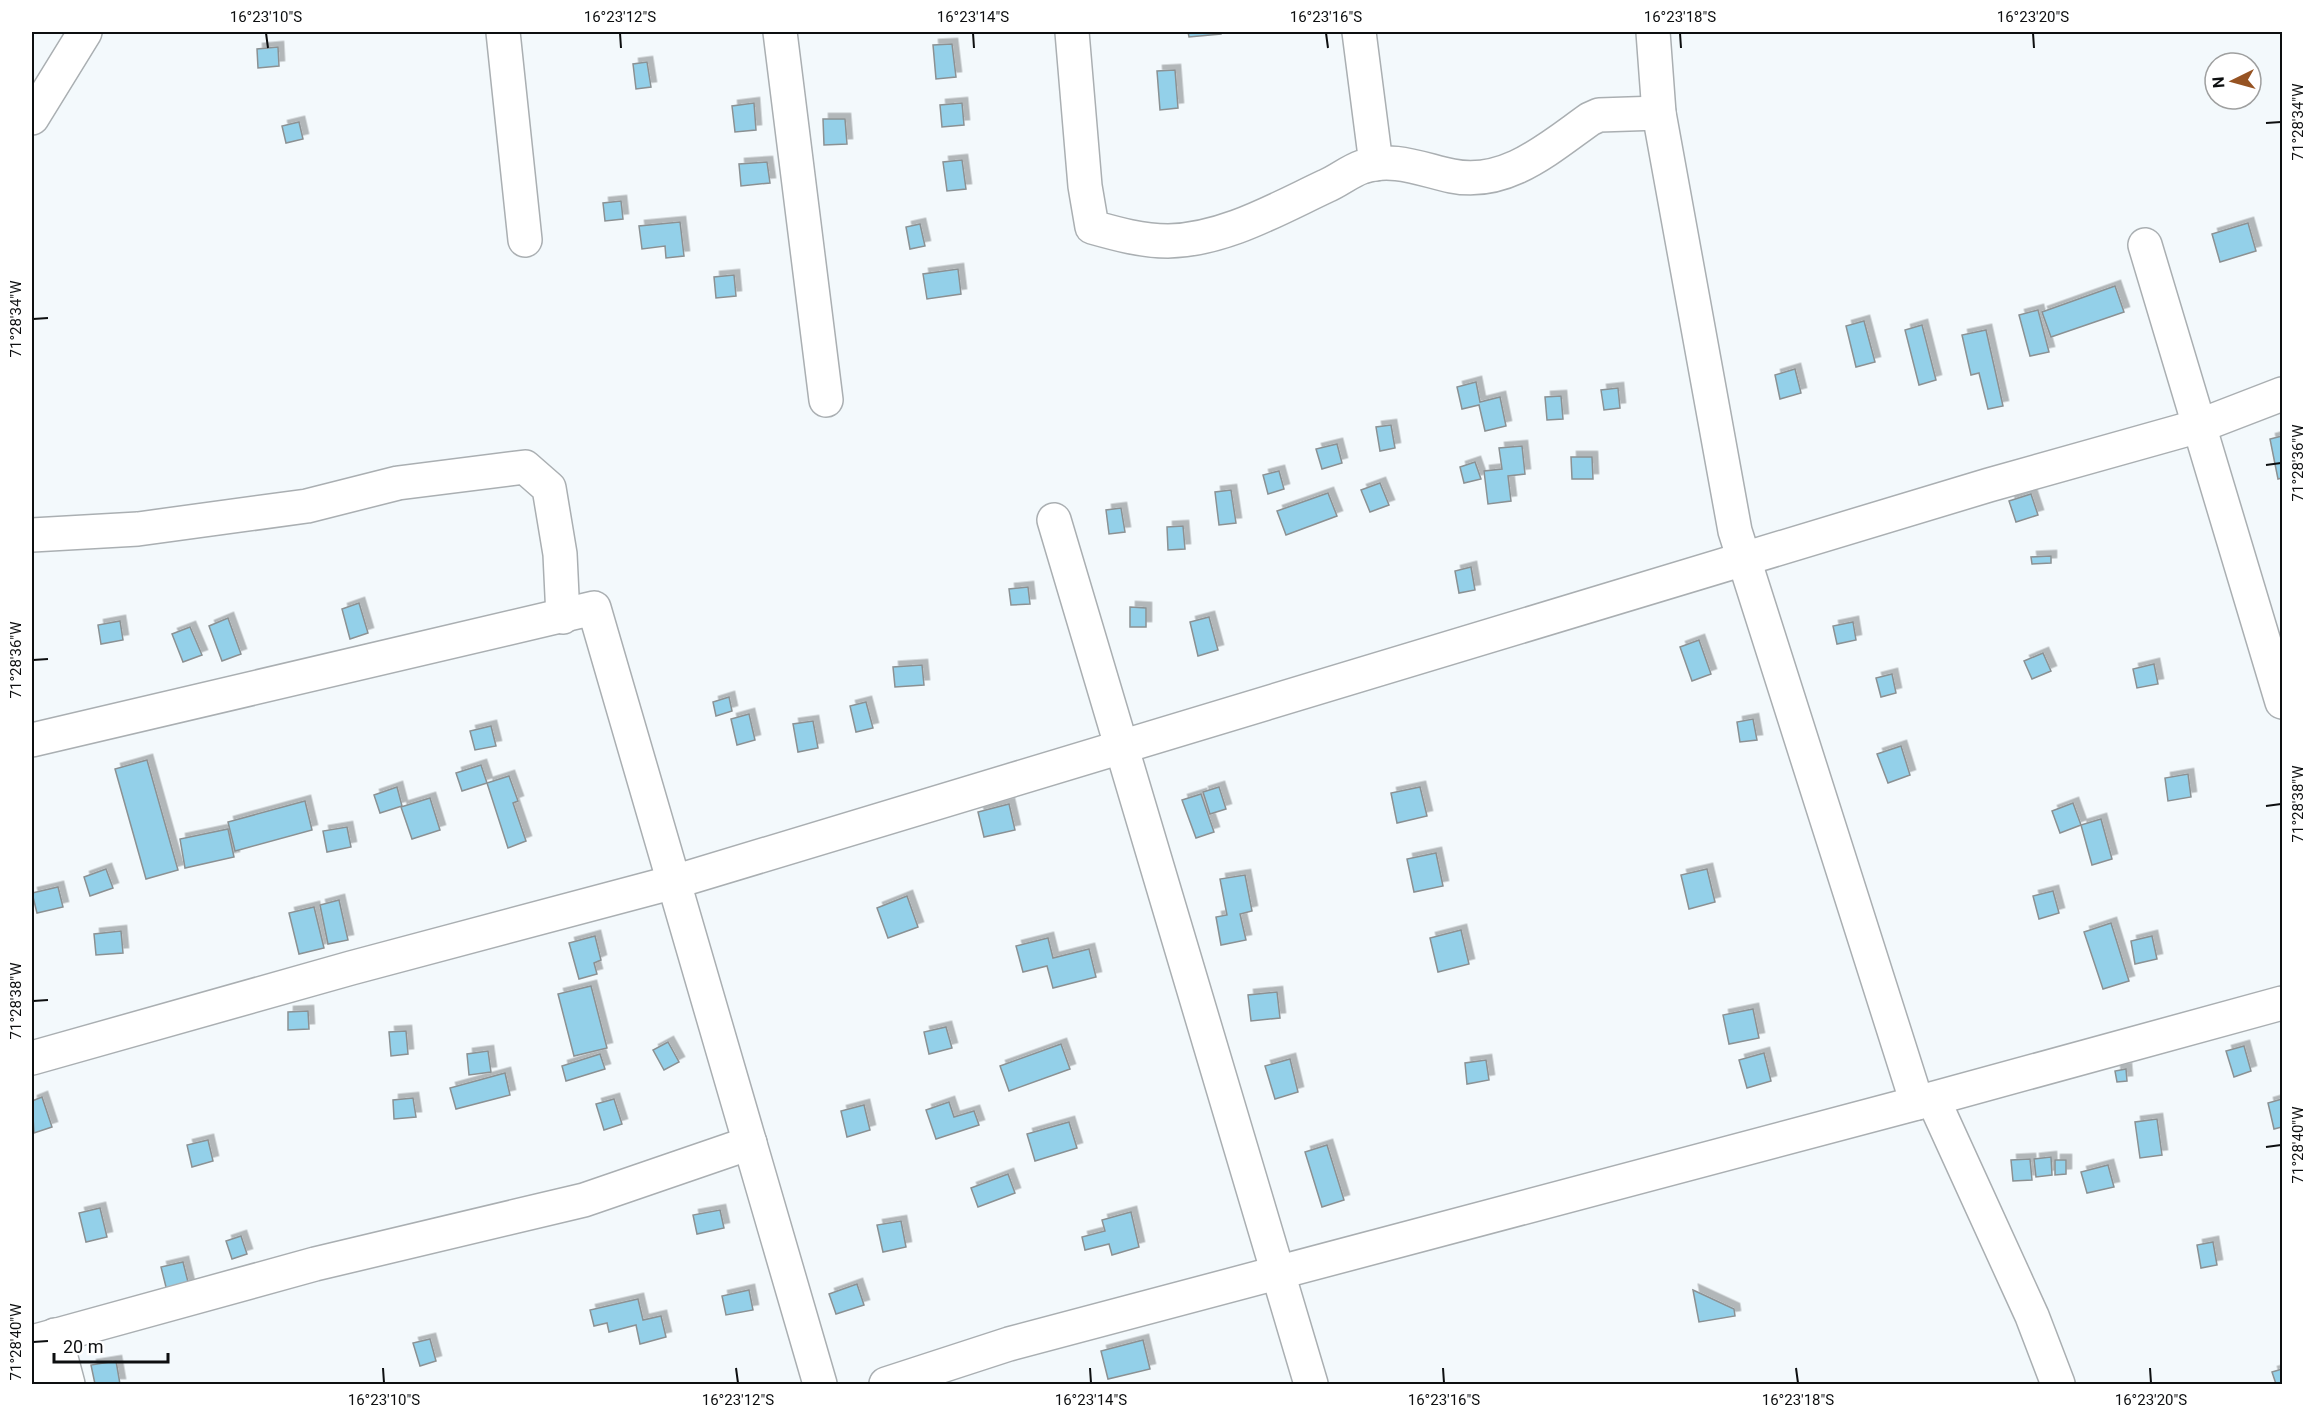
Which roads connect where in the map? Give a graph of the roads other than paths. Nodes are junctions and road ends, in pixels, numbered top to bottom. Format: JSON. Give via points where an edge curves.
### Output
{"nodes":[{"id":1,"x":85,"y":32,"type":"edge"},
{"id":2,"x":503,"y":32,"type":"edge"},
{"id":3,"x":780,"y":32,"type":"edge"},
{"id":4,"x":1072,"y":32,"type":"edge"},
{"id":5,"x":1359,"y":32,"type":"edge"},
{"id":6,"x":1653,"y":32,"type":"edge"},
{"id":7,"x":1659,"y":113,"type":"junction"},
{"id":8,"x":32,"y":118,"type":"edge"},
{"id":9,"x":1376,"y":164,"type":"junction"},
{"id":10,"x":525,"y":240,"type":"dead end"},
{"id":11,"x":2145,"y":245,"type":"dead end"},
{"id":12,"x":2283,"y":394,"type":"edge"},
{"id":13,"x":826,"y":400,"type":"dead end"},
{"id":14,"x":2199,"y":426,"type":"junction"},
{"id":15,"x":1054,"y":520,"type":"dead end"},
{"id":16,"x":32,"y":535,"type":"edge"},
{"id":17,"x":1745,"y":560,"type":"junction"},
{"id":18,"x":563,"y":617,"type":"junction"},
{"id":19,"x":2283,"y":702,"type":"edge"},
{"id":20,"x":32,"y":740,"type":"edge"},
{"id":21,"x":1120,"y":748,"type":"junction"},
{"id":22,"x":674,"y":882,"type":"junction"},
{"id":23,"x":2283,"y":1003,"type":"edge"},
{"id":24,"x":32,"y":1058,"type":"edge"},
{"id":25,"x":1925,"y":1101,"type":"junction"},
{"id":26,"x":750,"y":1143,"type":"junction"},
{"id":27,"x":1277,"y":1273,"type":"junction"},
{"id":28,"x":39,"y":1340,"type":"edge"},
{"id":29,"x":36,"y":1384,"type":"edge"},
{"id":30,"x":68,"y":1384,"type":"edge"},
{"id":31,"x":820,"y":1384,"type":"edge"},
{"id":32,"x":886,"y":1384,"type":"edge"},
{"id":33,"x":1311,"y":1384,"type":"edge"},
{"id":34,"x":2058,"y":1384,"type":"edge"}],
"edges":[{"from":1,"to":8,"type":"street"},
{"from":2,"to":10,"type":"street"},
{"from":3,"to":13,"type":"street"},
{"from":4,"to":9,"type":"street","via":[[1092,227],[1129,237],[1168,241],[1216,234]]},
{"from":5,"to":9,"type":"street"},
{"from":6,"to":7,"type":"street"},
{"from":7,"to":9,"type":"street","via":[[1599,115],[1530,163],[1495,176],[1466,178],[1406,164]]},
{"from":7,"to":17,"type":"street","via":[[1735,531]]},
{"from":11,"to":14,"type":"street"},
{"from":12,"to":14,"type":"street"},
{"from":14,"to":17,"type":"street"},
{"from":14,"to":19,"type":"street"},
{"from":15,"to":21,"type":"street"},
{"from":16,"to":18,"type":"street","via":[[138,529],[307,506],[398,483],[525,467],[549,488],[560,554]]},
{"from":17,"to":21,"type":"street"},
{"from":17,"to":25,"type":"street"},
{"from":18,"to":20,"type":"street"},
{"from":18,"to":22,"type":"street","via":[[594,608]]},
{"from":21,"to":22,"type":"street"},
{"from":21,"to":27,"type":"street"},
{"from":22,"to":24,"type":"street"},
{"from":22,"to":26,"type":"street"},
{"from":23,"to":25,"type":"street"},
{"from":25,"to":27,"type":"street"},
{"from":25,"to":34,"type":"street","via":[[2032,1316]]},
{"from":26,"to":28,"type":"street","via":[[585,1200],[315,1264]]},
{"from":26,"to":31,"type":"street"},
{"from":27,"to":32,"type":"street","via":[[1009,1344]]},
{"from":27,"to":33,"type":"street"},
{"from":28,"to":29,"type":"street"},
{"from":28,"to":30,"type":"street"}]}
